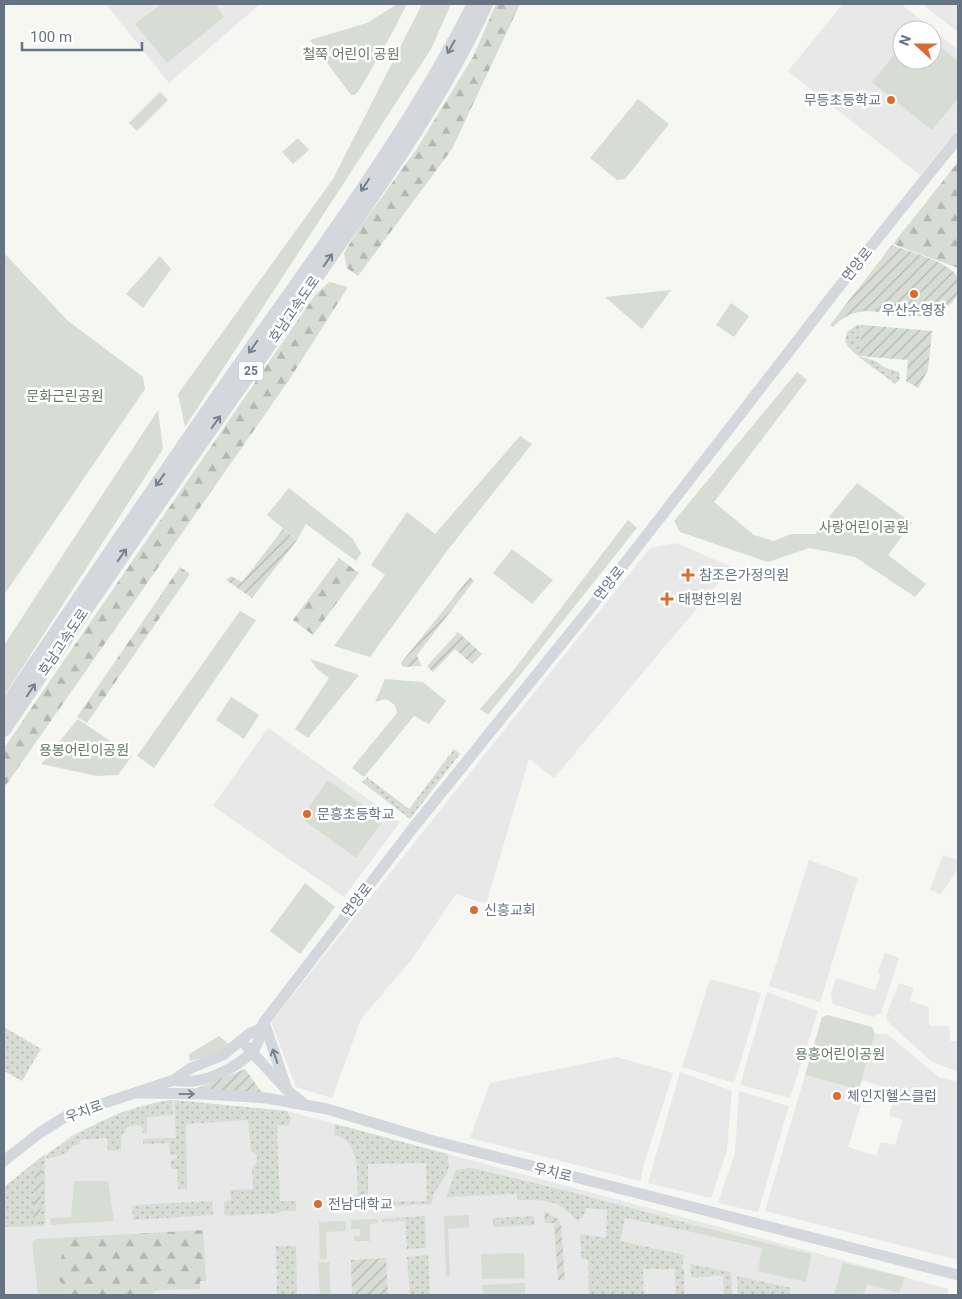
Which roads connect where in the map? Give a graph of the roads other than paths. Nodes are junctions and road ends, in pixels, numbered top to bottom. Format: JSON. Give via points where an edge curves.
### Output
{"nodes":[{"id":1,"x":474,"y":4,"type":"edge"},
{"id":2,"x":486,"y":4,"type":"edge"},
{"id":3,"x":958,"y":138,"type":"edge"},
{"id":4,"x":4,"y":709,"type":"edge"},
{"id":5,"x":4,"y":730,"type":"edge"},
{"id":6,"x":262,"y":1025,"type":"junction"},
{"id":7,"x":242,"y":1041,"type":"junction"},
{"id":8,"x":252,"y":1052,"type":"junction"},
{"id":9,"x":174,"y":1080,"type":"junction"},
{"id":10,"x":287,"y":1090,"type":"junction"},
{"id":11,"x":138,"y":1093,"type":"junction"},
{"id":12,"x":304,"y":1104,"type":"junction"},
{"id":13,"x":4,"y":1161,"type":"edge"},
{"id":14,"x":958,"y":1276,"type":"edge"}],
"edges":[{"from":1,"to":4,"type":"highway","name":"호남고속도로","number":"25","one_way":true,"via":[[437,73],[388,150]]},
{"from":5,"to":2,"type":"highway","name":"호남고속도로","number":"25","one_way":true,"via":[[401,155],[447,81]]},
{"from":3,"to":6,"type":"main road","name":"면앙로","via":[[587,612],[413,828]]},
{"from":6,"to":7,"type":"main road","name":"면앙로"},
{"from":6,"to":8,"type":"main road","name":"면앙로","via":[[258,1043]]},
{"from":10,"to":6,"type":"main road","one_way":true},
{"from":7,"to":8,"type":"main road"},
{"from":7,"to":9,"type":"main road","name":"우치로","via":[[223,1056],[191,1068]]},
{"from":8,"to":9,"type":"main road","name":"우치로","via":[[230,1069],[209,1077],[195,1081]]},
{"from":8,"to":10,"type":"main road","name":"우치로"},
{"from":9,"to":11,"type":"main road","name":"우치로"},
{"from":10,"to":12,"type":"main road","name":"우치로"},
{"from":11,"to":12,"type":"main road","one_way":true,"via":[[248,1096]]},
{"from":11,"to":13,"type":"main road","name":"우치로","via":[[68,1116],[38,1134]]},
{"from":12,"to":14,"type":"main road","name":"우치로","via":[[430,1140]]}]}
